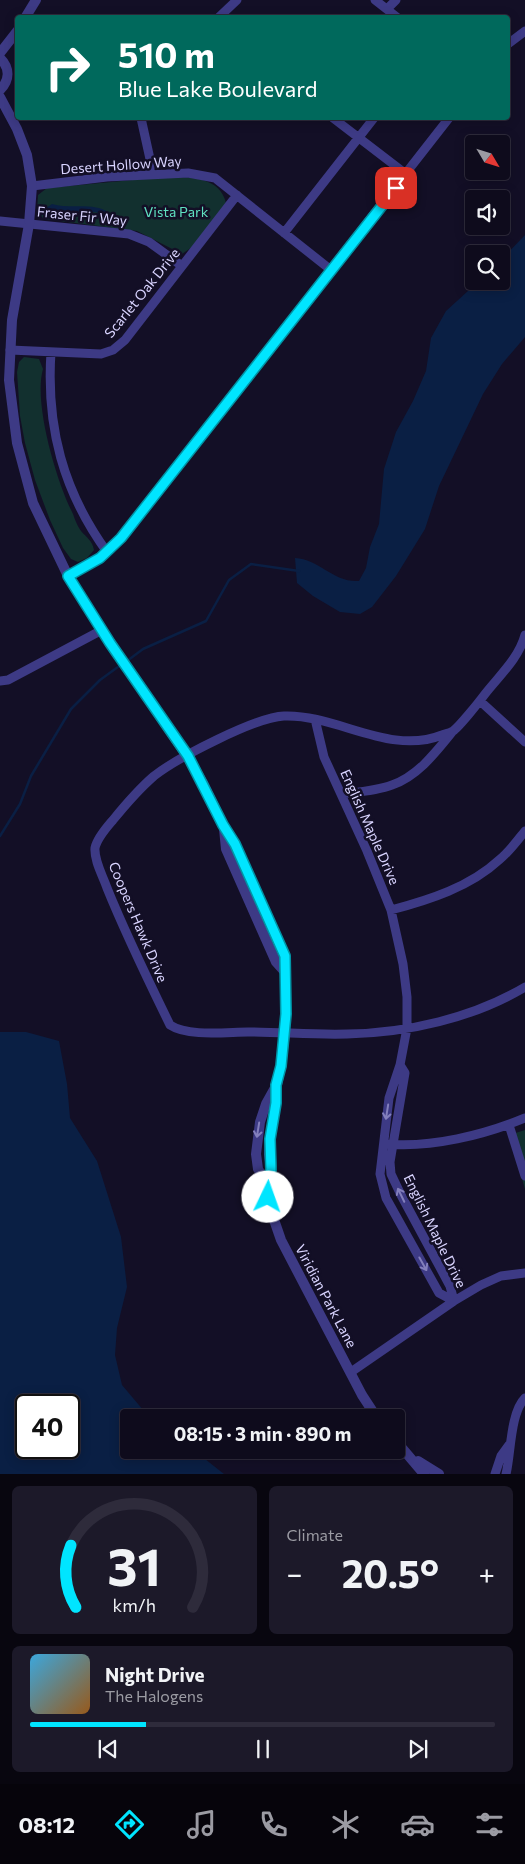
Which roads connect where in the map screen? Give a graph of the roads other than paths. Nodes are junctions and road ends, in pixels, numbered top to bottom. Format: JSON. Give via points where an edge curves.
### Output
{"nodes":[{"id":1,"x":37,"y":0,"type":"edge"},
{"id":2,"x":237,"y":0,"type":"edge"},
{"id":3,"x":375,"y":0,"type":"edge"},
{"id":4,"x":396,"y":0,"type":"edge"},
{"id":5,"x":387,"y":9,"type":"junction"},
{"id":6,"x":28,"y":15,"type":"edge"},
{"id":7,"x":221,"y":15,"type":"edge"},
{"id":8,"x":394,"y":15,"type":"edge"},
{"id":9,"x":525,"y":31,"type":"edge"},
{"id":10,"x":15,"y":34,"type":"edge"},
{"id":11,"x":510,"y":42,"type":"edge"},
{"id":12,"x":0,"y":54,"type":"edge"},
{"id":13,"x":0,"y":58,"type":"edge"},
{"id":14,"x":0,"y":90,"type":"edge"},
{"id":15,"x":0,"y":97,"type":"edge"},
{"id":16,"x":141,"y":120,"type":"edge"},
{"id":17,"x":336,"y":120,"type":"edge"},
{"id":18,"x":372,"y":120,"type":"edge"},
{"id":19,"x":447,"y":120,"type":"edge"},
{"id":20,"x":359,"y":138,"type":"junction"},
{"id":21,"x":406,"y":174,"type":"junction"},
{"id":22,"x":150,"y":175,"type":"junction"},
{"id":23,"x":32,"y":186,"type":"junction"},
{"id":24,"x":237,"y":195,"type":"junction"},
{"id":25,"x":0,"y":221,"type":"edge"},
{"id":26,"x":29,"y":224,"type":"junction"},
{"id":27,"x":284,"y":233,"type":"junction"},
{"id":28,"x":182,"y":266,"type":"junction"},
{"id":29,"x":330,"y":270,"type":"junction"},
{"id":30,"x":10,"y":350,"type":"junction"},
{"id":31,"x":52,"y":352,"type":"junction"},
{"id":32,"x":107,"y":552,"type":"junction"},
{"id":33,"x":68,"y":576,"type":"junction"},
{"id":34,"x":102,"y":630,"type":"junction"},
{"id":35,"x":525,"y":635,"type":"edge"},
{"id":36,"x":0,"y":681,"type":"edge"},
{"id":37,"x":480,"y":701,"type":"junction"},
{"id":38,"x":315,"y":719,"type":"junction"},
{"id":39,"x":453,"y":731,"type":"junction"},
{"id":40,"x":525,"y":742,"type":"edge"},
{"id":41,"x":188,"y":756,"type":"junction"},
{"id":42,"x":341,"y":794,"type":"junction"},
{"id":43,"x":525,"y":831,"type":"edge"},
{"id":44,"x":391,"y":910,"type":"junction"},
{"id":45,"x":525,"y":987,"type":"edge"},
{"id":46,"x":407,"y":1028,"type":"junction"},
{"id":47,"x":284,"y":1034,"type":"junction"},
{"id":48,"x":525,"y":1118,"type":"edge"},
{"id":49,"x":509,"y":1125,"type":"junction"},
{"id":50,"x":387,"y":1144,"type":"junction"},
{"id":51,"x":525,"y":1176,"type":"edge"},
{"id":52,"x":525,"y":1273,"type":"edge"},
{"id":53,"x":454,"y":1301,"type":"junction"},
{"id":54,"x":351,"y":1372,"type":"junction"},
{"id":55,"x":525,"y":1398,"type":"edge"},
{"id":56,"x":371,"y":1409,"type":"edge"},
{"id":57,"x":509,"y":1445,"type":"junction"},
{"id":58,"x":405,"y":1452,"type":"joint"},
{"id":59,"x":424,"y":1474,"type":"edge"},
{"id":60,"x":439,"y":1474,"type":"edge"},
{"id":61,"x":495,"y":1474,"type":"edge"},
{"id":62,"x":506,"y":1474,"type":"edge"}],
"edges":[{"from":1,"to":6,"type":"street"},
{"from":2,"to":7,"type":"street"},
{"from":3,"to":5,"type":"street"},
{"from":4,"to":5,"type":"street"},
{"from":5,"to":8,"type":"street"},
{"from":9,"to":11,"type":"street"},
{"from":10,"to":12,"type":"street"},
{"from":13,"to":14,"type":"street","via":[[8,74]]},
{"from":15,"to":23,"type":"street","name":"Viridian Park Lane","via":[[27,155]]},
{"from":16,"to":22,"type":"street"},
{"from":17,"to":20,"type":"street"},
{"from":18,"to":20,"type":"street"},
{"from":19,"to":21,"type":"street"},
{"from":20,"to":21,"type":"street"},
{"from":20,"to":27,"type":"street"},
{"from":21,"to":29,"type":"street"},
{"from":22,"to":23,"type":"street","name":"Desert Hollow Way"},
{"from":22,"to":24,"type":"street","name":"Desert Hollow Way","via":[[204,175],[215,178]]},
{"from":23,"to":26,"type":"street","name":"Viridian Park Lane"},
{"from":24,"to":27,"type":"street","name":"Desert Hollow Way"},
{"from":24,"to":28,"type":"street","name":"Scarlet Oak Drive"},
{"from":25,"to":26,"type":"street","name":"Fraser Fir Way"},
{"from":26,"to":28,"type":"street","name":"Fraser Fir Way","via":[[129,234],[149,242]]},
{"from":26,"to":30,"type":"street","name":"Viridian Park Lane"},
{"from":27,"to":29,"type":"street","name":"Desert Hollow Way"},
{"from":28,"to":31,"type":"street","name":"Scarlet Oak Drive","via":[[125,340],[113,350],[101,354]]},
{"from":29,"to":32,"type":"street"},
{"from":30,"to":31,"type":"street","name":"Scarlet Oak Drive"},
{"from":30,"to":33,"type":"street","name":"Viridian Park Lane","via":[[8,380],[21,462],[41,522]]},
{"from":31,"to":32,"type":"street","via":[[51,399],[60,459],[77,502]]},
{"from":32,"to":33,"type":"street"},
{"from":33,"to":34,"type":"street","name":"Viridian Park Lane"},
{"from":34,"to":36,"type":"street","via":[[8,680]]},
{"from":34,"to":41,"type":"street","name":"Viridian Park Lane"},
{"from":35,"to":37,"type":"street","name":"Coopers Hawk Drive","via":[[515,656]]},
{"from":37,"to":39,"type":"street","name":"Coopers Hawk Drive"},
{"from":37,"to":40,"type":"street"},
{"from":38,"to":39,"type":"street","name":"Coopers Hawk Drive","via":[[375,736],[410,741],[427,740]]},
{"from":38,"to":41,"type":"street","name":"Coopers Hawk Drive","via":[[269,718]]},
{"from":38,"to":42,"type":"street","name":"English Maple Drive","via":[[324,757]]},
{"from":39,"to":42,"type":"street","via":[[423,766],[400,782]]},
{"from":41,"to":47,"type":"street","name":"Viridian Park Lane","via":[[223,825],[226,849],[276,962],[285,972]]},
{"from":41,"to":47,"type":"street","name":"Coopers Hawk Drive","via":[[144,784],[108,826],[95,849],[98,865],[170,1026],[195,1032]]},
{"from":42,"to":44,"type":"street","name":"English Maple Drive"},
{"from":43,"to":44,"type":"street","via":[[498,862],[467,883],[420,903]]},
{"from":44,"to":46,"type":"street","name":"English Maple Drive","via":[[403,964]]},
{"from":45,"to":46,"type":"street","via":[[457,1017]]},
{"from":46,"to":47,"type":"street","via":[[365,1033]]},
{"from":46,"to":50,"type":"street","name":"English Maple Drive","via":[[400,1065],[405,1073],[403,1086]]},
{"from":47,"to":54,"type":"street","name":"Viridian Park Lane","via":[[276,1085],[260,1122],[258,1169],[266,1182],[281,1240]]},
{"from":48,"to":49,"type":"street"},
{"from":49,"to":50,"type":"street","via":[[448,1141],[411,1146]]},
{"from":49,"to":51,"type":"street"},
{"from":53,"to":50,"type":"street","name":"English Maple Drive","one_way":true,"via":[[450,1286],[392,1174]]},
{"from":50,"to":53,"type":"street","name":"English Maple Drive","one_way":true,"via":[[380,1174],[386,1198],[439,1292]]},
{"from":52,"to":53,"type":"street","via":[[501,1276]]},
{"from":53,"to":54,"type":"street"},
{"from":54,"to":56,"type":"street","name":"Viridian Park Lane"},
{"from":55,"to":57,"type":"street","via":[[518,1408]]},
{"from":57,"to":61,"type":"street"},
{"from":57,"to":62,"type":"street"},
{"from":58,"to":59,"type":"street"},
{"from":58,"to":60,"type":"street"}]}
